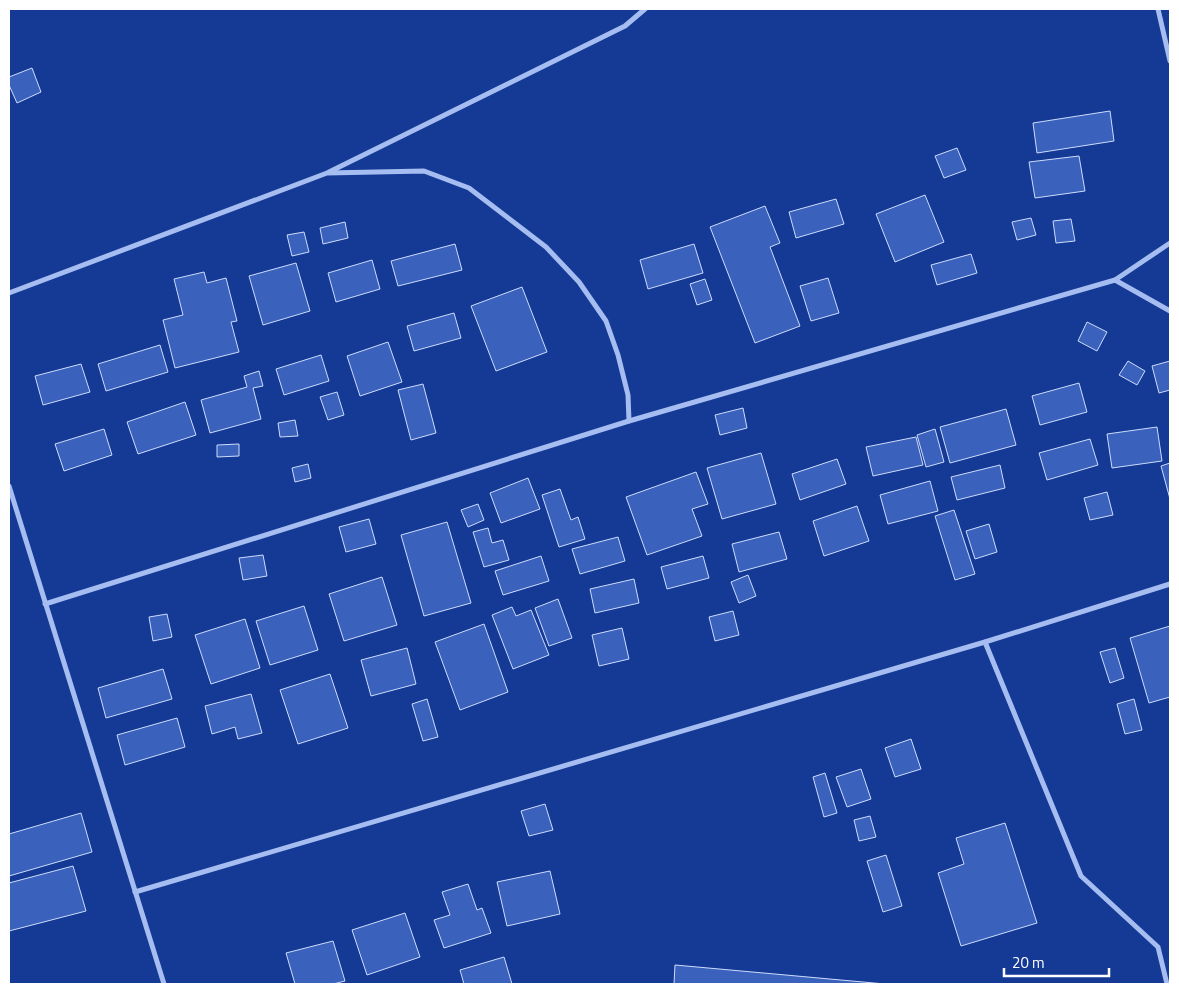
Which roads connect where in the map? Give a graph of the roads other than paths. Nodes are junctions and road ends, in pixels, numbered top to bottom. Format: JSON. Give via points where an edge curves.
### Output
{"nodes":[{"id":1,"x":645,"y":9,"type":"edge"},
{"id":2,"x":1158,"y":9,"type":"edge"},
{"id":3,"x":1170,"y":61,"type":"edge"},
{"id":4,"x":327,"y":173,"type":"junction"},
{"id":5,"x":1170,"y":243,"type":"edge"},
{"id":6,"x":1115,"y":280,"type":"junction"},
{"id":7,"x":9,"y":293,"type":"edge"},
{"id":8,"x":1170,"y":312,"type":"edge"},
{"id":9,"x":629,"y":422,"type":"junction"},
{"id":10,"x":9,"y":486,"type":"edge"},
{"id":11,"x":1170,"y":584,"type":"edge"},
{"id":12,"x":45,"y":604,"type":"junction"},
{"id":13,"x":985,"y":642,"type":"junction"},
{"id":14,"x":135,"y":892,"type":"junction"},
{"id":15,"x":164,"y":984,"type":"edge"},
{"id":16,"x":1167,"y":984,"type":"edge"}],
"edges":[{"from":1,"to":4,"type":"street","via":[[625,26]]},
{"from":2,"to":3,"type":"street"},
{"from":4,"to":7,"type":"street"},
{"from":4,"to":9,"type":"street","via":[[424,171],[469,188],[546,246],[579,282],[606,321],[626,387]]},
{"from":5,"to":6,"type":"street"},
{"from":6,"to":8,"type":"street"},
{"from":6,"to":9,"type":"street"},
{"from":9,"to":12,"type":"street"},
{"from":10,"to":12,"type":"street"},
{"from":11,"to":13,"type":"street"},
{"from":12,"to":14,"type":"street"},
{"from":13,"to":14,"type":"street"},
{"from":13,"to":16,"type":"street","via":[[1081,876],[1158,947]]},
{"from":14,"to":15,"type":"street"}]}
